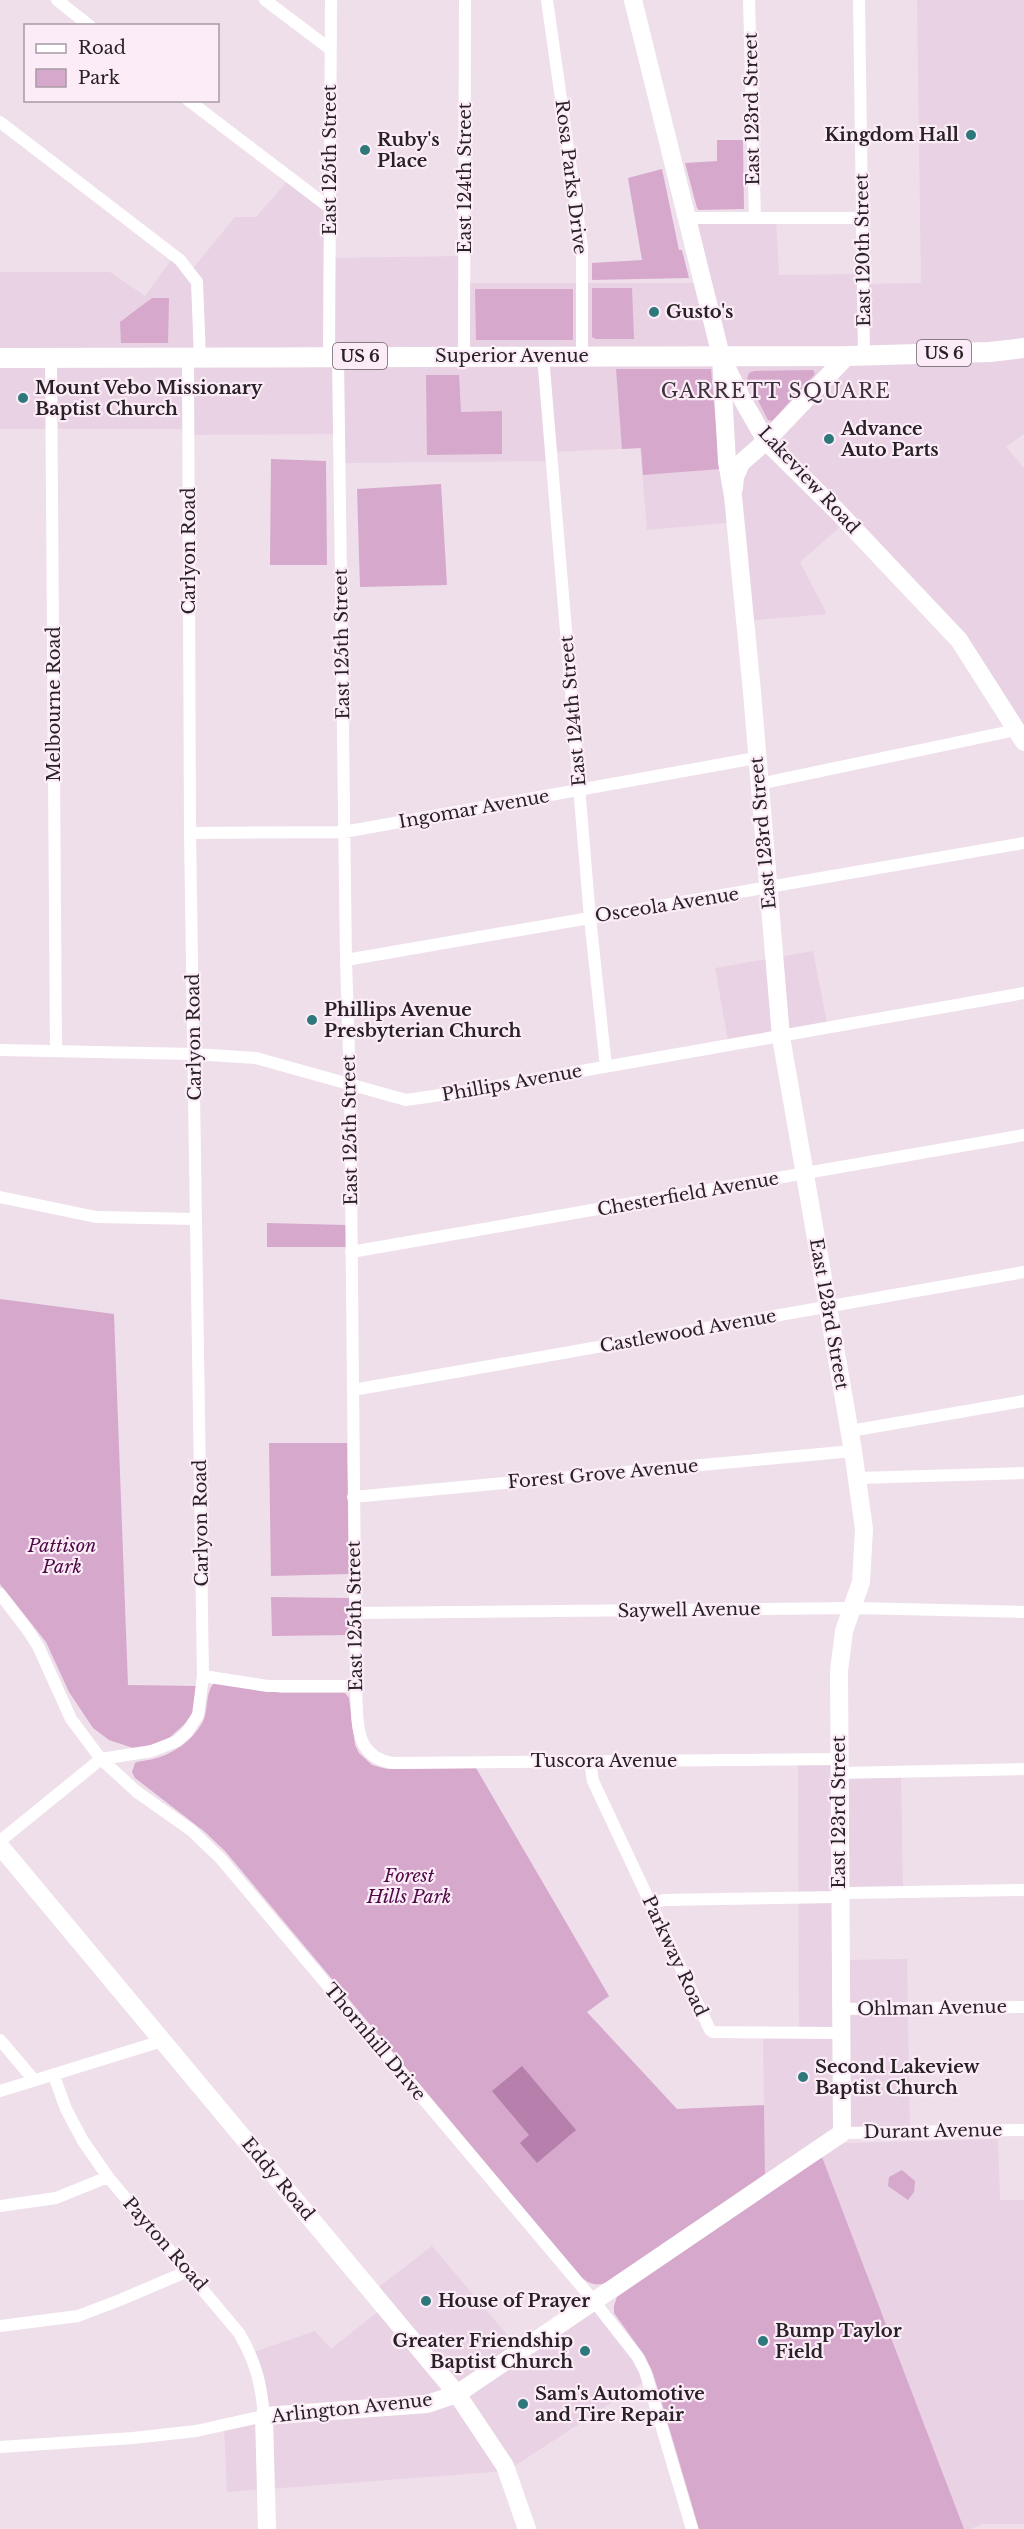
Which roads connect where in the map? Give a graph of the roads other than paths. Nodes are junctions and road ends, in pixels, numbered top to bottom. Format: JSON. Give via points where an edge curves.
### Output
{"nodes":[{"id":1,"x":57,"y":0,"type":"edge"},
{"id":2,"x":265,"y":0,"type":"edge"},
{"id":3,"x":331,"y":0,"type":"edge"},
{"id":4,"x":465,"y":0,"type":"edge"},
{"id":5,"x":547,"y":0,"type":"edge"},
{"id":6,"x":633,"y":0,"type":"edge"},
{"id":7,"x":750,"y":0,"type":"edge"},
{"id":8,"x":859,"y":0,"type":"edge"},
{"id":9,"x":87,"y":24,"type":"edge"},
{"id":10,"x":330,"y":49,"type":"junction"},
{"id":11,"x":191,"y":102,"type":"edge"},
{"id":12,"x":0,"y":122,"type":"edge"},
{"id":13,"x":330,"y":208,"type":"junction"},
{"id":14,"x":688,"y":218,"type":"junction"},
{"id":15,"x":755,"y":218,"type":"junction"},
{"id":16,"x":863,"y":218,"type":"junction"},
{"id":17,"x":1024,"y":348,"type":"edge"},
{"id":18,"x":856,"y":355,"type":"junction"},
{"id":19,"x":333,"y":356,"type":"junction"},
{"id":20,"x":464,"y":356,"type":"junction"},
{"id":21,"x":543,"y":356,"type":"junction"},
{"id":22,"x":582,"y":356,"type":"junction"},
{"id":23,"x":721,"y":356,"type":"junction"},
{"id":24,"x":0,"y":358,"type":"edge"},
{"id":25,"x":51,"y":358,"type":"junction"},
{"id":26,"x":194,"y":358,"type":"junction"},
{"id":27,"x":766,"y":441,"type":"junction"},
{"id":28,"x":733,"y":496,"type":"junction"},
{"id":29,"x":1020,"y":736,"type":"edge"},
{"id":30,"x":756,"y":758,"type":"junction"},
{"id":31,"x":759,"y":784,"type":"junction"},
{"id":32,"x":580,"y":791,"type":"junction"},
{"id":33,"x":344,"y":832,"type":"junction"},
{"id":34,"x":190,"y":833,"type":"junction"},
{"id":35,"x":1024,"y":843,"type":"edge"},
{"id":36,"x":768,"y":889,"type":"junction"},
{"id":37,"x":590,"y":918,"type":"junction"},
{"id":38,"x":346,"y":960,"type":"junction"},
{"id":39,"x":1024,"y":993,"type":"edge"},
{"id":40,"x":782,"y":1037,"type":"junction"},
{"id":41,"x":0,"y":1050,"type":"edge"},
{"id":42,"x":56,"y":1050,"type":"junction"},
{"id":43,"x":194,"y":1054,"type":"junction"},
{"id":44,"x":606,"y":1067,"type":"junction"},
{"id":45,"x":350,"y":1083,"type":"junction"},
{"id":46,"x":1024,"y":1135,"type":"edge"},
{"id":47,"x":804,"y":1174,"type":"junction"},
{"id":48,"x":0,"y":1197,"type":"edge"},
{"id":49,"x":196,"y":1219,"type":"junction"},
{"id":50,"x":351,"y":1252,"type":"junction"},
{"id":51,"x":1024,"y":1272,"type":"edge"},
{"id":52,"x":827,"y":1307,"type":"junction"},
{"id":53,"x":353,"y":1390,"type":"junction"},
{"id":54,"x":1024,"y":1401,"type":"edge"},
{"id":55,"x":850,"y":1431,"type":"junction"},
{"id":56,"x":853,"y":1451,"type":"junction"},
{"id":57,"x":1024,"y":1473,"type":"edge"},
{"id":58,"x":857,"y":1478,"type":"junction"},
{"id":59,"x":353,"y":1497,"type":"junction"},
{"id":60,"x":0,"y":1594,"type":"edge"},
{"id":61,"x":854,"y":1608,"type":"junction"},
{"id":62,"x":1024,"y":1612,"type":"edge"},
{"id":63,"x":355,"y":1613,"type":"junction"},
{"id":64,"x":203,"y":1676,"type":"junction"},
{"id":65,"x":356,"y":1686,"type":"junction"},
{"id":66,"x":372,"y":1756,"type":"joint"},
{"id":67,"x":101,"y":1759,"type":"junction"},
{"id":68,"x":590,"y":1761,"type":"junction"},
{"id":69,"x":839,"y":1766,"type":"junction"},
{"id":70,"x":1024,"y":1769,"type":"edge"},
{"id":71,"x":0,"y":1841,"type":"edge"},
{"id":72,"x":0,"y":1846,"type":"edge"},
{"id":73,"x":1024,"y":1890,"type":"edge"},
{"id":74,"x":839,"y":1897,"type":"junction"},
{"id":75,"x":651,"y":1904,"type":"junction"},
{"id":76,"x":1024,"y":2007,"type":"edge"},
{"id":77,"x":841,"y":2009,"type":"junction"},
{"id":78,"x":841,"y":2033,"type":"junction"},
{"id":79,"x":0,"y":2040,"type":"edge"},
{"id":80,"x":162,"y":2041,"type":"junction"},
{"id":81,"x":54,"y":2076,"type":"junction"},
{"id":82,"x":34,"y":2080,"type":"junction"},
{"id":83,"x":0,"y":2091,"type":"edge"},
{"id":84,"x":1024,"y":2130,"type":"edge"},
{"id":85,"x":842,"y":2133,"type":"junction"},
{"id":86,"x":108,"y":2178,"type":"junction"},
{"id":87,"x":0,"y":2206,"type":"edge"},
{"id":88,"x":188,"y":2271,"type":"junction"},
{"id":89,"x":593,"y":2300,"type":"junction"},
{"id":90,"x":0,"y":2325,"type":"edge"},
{"id":91,"x":457,"y":2394,"type":"junction"},
{"id":92,"x":264,"y":2416,"type":"junction"},
{"id":93,"x":0,"y":2447,"type":"edge"},
{"id":94,"x":267,"y":2529,"type":"edge"},
{"id":95,"x":527,"y":2529,"type":"edge"},
{"id":96,"x":692,"y":2529,"type":"edge"}],
"edges":[{"from":1,"to":9,"type":"street"},
{"from":2,"to":10,"type":"street"},
{"from":3,"to":10,"type":"street","name":"East 125th Street"},
{"from":4,"to":20,"type":"street","name":"East 124th Street"},
{"from":5,"to":22,"type":"street","name":"Rosa Parks Drive","via":[[582,247]]},
{"from":6,"to":14,"type":"street","name":"Lakeview Road"},
{"from":7,"to":15,"type":"street","name":"East 123rd Street"},
{"from":8,"to":16,"type":"street","name":"East 120th Street"},
{"from":10,"to":13,"type":"street","name":"East 125th Street"},
{"from":11,"to":13,"type":"street"},
{"from":12,"to":26,"type":"street","name":"Carlyon Road","via":[[180,260],[197,282]]},
{"from":13,"to":19,"type":"street","name":"East 125th Street"},
{"from":14,"to":15,"type":"street"},
{"from":14,"to":23,"type":"street","name":"Lakeview Road"},
{"from":15,"to":16,"type":"street"},
{"from":16,"to":18,"type":"street","name":"East 120th Street"},
{"from":17,"to":18,"type":"main road","name":"Superior Avenue","number":"US 6"},
{"from":18,"to":23,"type":"main road","name":"Superior Avenue","number":"US 6"},
{"from":18,"to":27,"type":"street"},
{"from":19,"to":20,"type":"main road","name":"Superior Avenue","number":"US 6"},
{"from":19,"to":26,"type":"main road","name":"Superior Avenue","number":"US 6"},
{"from":19,"to":33,"type":"street","name":"East 125th Street"},
{"from":20,"to":21,"type":"main road","name":"Superior Avenue","number":"US 6"},
{"from":21,"to":22,"type":"main road","name":"Superior Avenue","number":"US 6"},
{"from":21,"to":32,"type":"street","name":"East 124th Street"},
{"from":22,"to":23,"type":"main road","name":"Superior Avenue","number":"US 6"},
{"from":23,"to":27,"type":"street","name":"Lakeview Road"},
{"from":23,"to":28,"type":"street","via":[[727,462]]},
{"from":24,"to":25,"type":"main road","name":"Superior Avenue","number":"US 6"},
{"from":25,"to":26,"type":"main road","name":"Superior Avenue","number":"US 6"},
{"from":25,"to":42,"type":"street","name":"Melbourne Road"},
{"from":26,"to":34,"type":"street","name":"Carlyon Road"},
{"from":27,"to":28,"type":"street","via":[[737,469]]},
{"from":27,"to":29,"type":"street","name":"Lakeview Road","via":[[959,640]]},
{"from":28,"to":30,"type":"street","name":"East 123rd Street"},
{"from":29,"to":31,"type":"street"},
{"from":30,"to":31,"type":"street","name":"East 123rd Street"},
{"from":30,"to":32,"type":"street","name":"Ingomar Avenue"},
{"from":31,"to":36,"type":"street","name":"East 123rd Street"},
{"from":32,"to":33,"type":"street","name":"Ingomar Avenue"},
{"from":32,"to":37,"type":"street","name":"East 124th Street"},
{"from":33,"to":34,"type":"street","name":"Ingomar Avenue"},
{"from":33,"to":38,"type":"street","name":"East 125th Street"},
{"from":34,"to":43,"type":"street","name":"Carlyon Road"},
{"from":35,"to":36,"type":"street","name":"Osceola Avenue"},
{"from":36,"to":37,"type":"street","name":"Osceola Avenue"},
{"from":36,"to":40,"type":"street","name":"East 123rd Street"},
{"from":37,"to":38,"type":"street","name":"Osceola Avenue"},
{"from":37,"to":44,"type":"street","name":"East 124th Street"},
{"from":38,"to":45,"type":"street","name":"East 125th Street"},
{"from":39,"to":40,"type":"street","name":"Phillips Avenue"},
{"from":40,"to":44,"type":"street","name":"Phillips Avenue"},
{"from":40,"to":47,"type":"street","name":"East 123rd Street"},
{"from":41,"to":42,"type":"street","name":"Phillips Avenue"},
{"from":42,"to":43,"type":"street","name":"Phillips Avenue"},
{"from":43,"to":45,"type":"street","name":"Phillips Avenue","via":[[256,1058]]},
{"from":43,"to":49,"type":"street","name":"Carlyon Road"},
{"from":44,"to":45,"type":"street","name":"Phillips Avenue","via":[[406,1100]]},
{"from":45,"to":50,"type":"street","name":"East 125th Street"},
{"from":46,"to":47,"type":"street","name":"Chesterfield Avenue"},
{"from":47,"to":50,"type":"street","name":"Chesterfield Avenue"},
{"from":47,"to":52,"type":"street","name":"East 123rd Street"},
{"from":48,"to":49,"type":"street","via":[[96,1217]]},
{"from":49,"to":64,"type":"street","name":"Carlyon Road"},
{"from":50,"to":53,"type":"street","name":"East 125th Street"},
{"from":51,"to":52,"type":"street","name":"Castlewood Avenue"},
{"from":52,"to":53,"type":"street","name":"Castlewood Avenue"},
{"from":52,"to":55,"type":"street","name":"East 123rd Street"},
{"from":53,"to":59,"type":"street","name":"East 125th Street"},
{"from":54,"to":55,"type":"street"},
{"from":55,"to":56,"type":"street","name":"East 123rd Street"},
{"from":56,"to":58,"type":"street","name":"East 123rd Street"},
{"from":56,"to":59,"type":"street","name":"Forest Grove Avenue"},
{"from":57,"to":58,"type":"street"},
{"from":58,"to":61,"type":"street","name":"East 123rd Street","via":[[864,1558]]},
{"from":59,"to":63,"type":"street","name":"East 125th Street"},
{"from":60,"to":67,"type":"street","name":"Thornhill Drive","via":[[32,1638],[71,1719]]},
{"from":61,"to":62,"type":"street","name":"Saywell Avenue"},
{"from":61,"to":63,"type":"street","name":"Saywell Avenue"},
{"from":61,"to":69,"type":"street","name":"East 123rd Street","via":[[844,1631],[839,1671]]},
{"from":63,"to":65,"type":"street","name":"East 125th Street"},
{"from":64,"to":65,"type":"street","via":[[268,1686]]},
{"from":64,"to":67,"type":"street","name":"Carlyon Road","via":[[198,1714],[187,1732],[166,1747]]},
{"from":65,"to":66,"type":"street","name":"East 125th Street","via":[[359,1731]]},
{"from":66,"to":68,"type":"street","name":"Tuscora Avenue","via":[[393,1763]]},
{"from":67,"to":71,"type":"street"},
{"from":67,"to":89,"type":"street","name":"Thornhill Drive","via":[[137,1792],[191,1830],[221,1859]]},
{"from":68,"to":69,"type":"street","name":"Tuscora Avenue"},
{"from":68,"to":75,"type":"street","name":"Parkway Road","via":[[593,1781]]},
{"from":69,"to":70,"type":"street","name":"Tuscora Avenue"},
{"from":69,"to":74,"type":"street","name":"East 123rd Street"},
{"from":72,"to":80,"type":"street","name":"Eddy Road"},
{"from":73,"to":74,"type":"street","via":[[849,1893]]},
{"from":74,"to":75,"type":"street","via":[[664,1900]]},
{"from":74,"to":77,"type":"street","name":"East 123rd Street"},
{"from":75,"to":78,"type":"street","name":"Parkway Road","via":[[710,2030]]},
{"from":76,"to":77,"type":"street","name":"Ohlman Avenue"},
{"from":77,"to":78,"type":"street","name":"East 123rd Street"},
{"from":78,"to":85,"type":"street","name":"East 123rd Street"},
{"from":79,"to":82,"type":"street"},
{"from":80,"to":81,"type":"street"},
{"from":80,"to":91,"type":"street","name":"Eddy Road"},
{"from":81,"to":82,"type":"street"},
{"from":81,"to":86,"type":"street","name":"Payton Road","via":[[66,2109]]},
{"from":82,"to":83,"type":"street"},
{"from":84,"to":85,"type":"street","name":"Durant Avenue"},
{"from":85,"to":89,"type":"street","name":"Arlington Avenue"},
{"from":86,"to":87,"type":"street","via":[[56,2198]]},
{"from":86,"to":88,"type":"street","name":"Payton Road"},
{"from":88,"to":90,"type":"street","via":[[78,2316]]},
{"from":88,"to":92,"type":"street","name":"Payton Road","via":[[240,2333],[254,2359]]},
{"from":89,"to":91,"type":"street","name":"Arlington Avenue"},
{"from":89,"to":96,"type":"street","name":"Thornhill Drive","via":[[645,2371]]},
{"from":91,"to":92,"type":"street","name":"Arlington Avenue","via":[[427,2404]]},
{"from":91,"to":95,"type":"street","name":"Eddy Road","via":[[505,2466]]},
{"from":92,"to":93,"type":"street","name":"Arlington Avenue","via":[[196,2431]]},
{"from":92,"to":94,"type":"street"}]}
